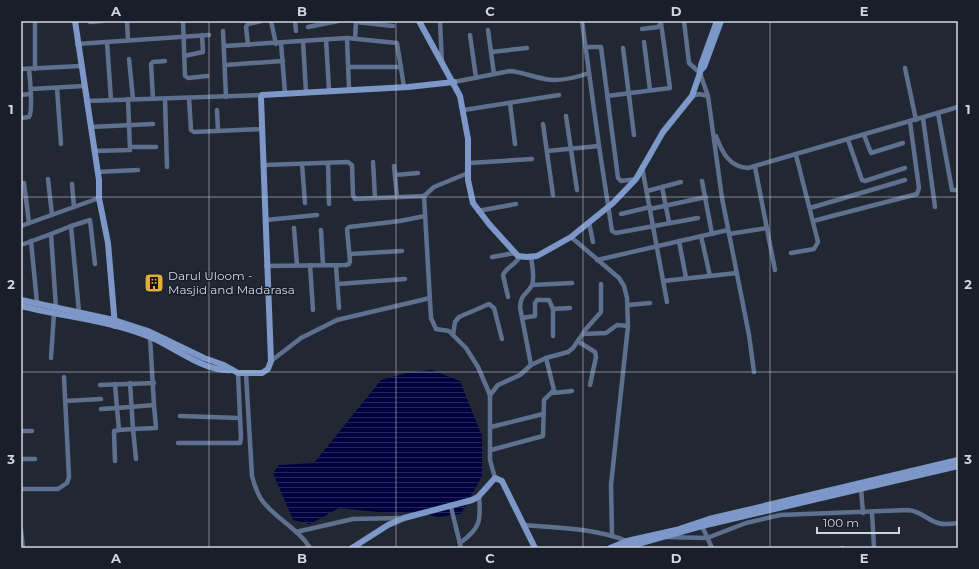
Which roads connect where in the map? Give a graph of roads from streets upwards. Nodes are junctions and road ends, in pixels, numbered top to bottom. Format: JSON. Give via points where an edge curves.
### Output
{"nodes":[{"id":1,"x":35,"y":21,"type":"edge"},
{"id":2,"x":75,"y":21,"type":"edge"},
{"id":3,"x":102,"y":21,"type":"edge"},
{"id":4,"x":127,"y":21,"type":"edge"},
{"id":5,"x":183,"y":21,"type":"edge"},
{"id":6,"x":261,"y":21,"type":"edge"},
{"id":7,"x":271,"y":21,"type":"edge"},
{"id":8,"x":295,"y":21,"type":"edge"},
{"id":9,"x":338,"y":21,"type":"edge"},
{"id":10,"x":356,"y":21,"type":"edge"},
{"id":11,"x":419,"y":21,"type":"edge"},
{"id":12,"x":440,"y":21,"type":"edge"},
{"id":13,"x":582,"y":21,"type":"edge"},
{"id":14,"x":684,"y":21,"type":"edge"},
{"id":15,"x":717,"y":21,"type":"edge"},
{"id":16,"x":721,"y":21,"type":"edge"},
{"id":17,"x":90,"y":22,"type":"edge"},
{"id":18,"x":661,"y":22,"type":"edge"},
{"id":19,"x":393,"y":26,"type":"dead end"},
{"id":20,"x":308,"y":27,"type":"dead end"},
{"id":21,"x":488,"y":30,"type":"dead end"},
{"id":22,"x":642,"y":30,"type":"dead end"},
{"id":23,"x":223,"y":31,"type":"dead end"},
{"id":24,"x":296,"y":31,"type":"dead end"},
{"id":25,"x":202,"y":35,"type":"junction"},
{"id":26,"x":209,"y":35,"type":"dead end"},
{"id":27,"x":470,"y":35,"type":"dead end"},
{"id":28,"x":184,"y":36,"type":"junction"},
{"id":29,"x":347,"y":38,"type":"junction"},
{"id":30,"x":326,"y":39,"type":"junction"},
{"id":31,"x":355,"y":39,"type":"junction"},
{"id":32,"x":128,"y":40,"type":"junction"},
{"id":33,"x":303,"y":41,"type":"junction"},
{"id":34,"x":106,"y":42,"type":"junction"},
{"id":35,"x":644,"y":42,"type":"dead end"},
{"id":36,"x":281,"y":43,"type":"junction"},
{"id":37,"x":77,"y":44,"type":"junction"},
{"id":38,"x":276,"y":44,"type":"junction"},
{"id":39,"x":248,"y":45,"type":"junction"},
{"id":40,"x":224,"y":46,"type":"junction"},
{"id":41,"x":586,"y":47,"type":"junction"},
{"id":42,"x":527,"y":48,"type":"dead end"},
{"id":43,"x":623,"y":48,"type":"dead end"},
{"id":44,"x":491,"y":52,"type":"junction"},
{"id":45,"x":184,"y":56,"type":"junction"},
{"id":46,"x":129,"y":59,"type":"dead end"},
{"id":47,"x":165,"y":61,"type":"dead end"},
{"id":48,"x":283,"y":61,"type":"junction"},
{"id":49,"x":442,"y":63,"type":"junction"},
{"id":50,"x":225,"y":65,"type":"junction"},
{"id":51,"x":81,"y":66,"type":"junction"},
{"id":52,"x":349,"y":67,"type":"junction"},
{"id":53,"x":401,"y":67,"type":"junction"},
{"id":54,"x":905,"y":68,"type":"dead end"},
{"id":55,"x":32,"y":69,"type":"junction"},
{"id":56,"x":21,"y":70,"type":"edge"},
{"id":57,"x":701,"y":71,"type":"junction"},
{"id":58,"x":589,"y":73,"type":"junction"},
{"id":59,"x":494,"y":74,"type":"junction"},
{"id":60,"x":208,"y":76,"type":"dead end"},
{"id":61,"x":476,"y":78,"type":"junction"},
{"id":62,"x":454,"y":82,"type":"junction"},
{"id":63,"x":84,"y":86,"type":"junction"},
{"id":64,"x":404,"y":87,"type":"junction"},
{"id":65,"x":57,"y":88,"type":"junction"},
{"id":66,"x":349,"y":89,"type":"junction"},
{"id":67,"x":329,"y":90,"type":"junction"},
{"id":68,"x":650,"y":90,"type":"junction"},
{"id":69,"x":31,"y":92,"type":"junction"},
{"id":70,"x":306,"y":92,"type":"junction"},
{"id":71,"x":285,"y":93,"type":"junction"},
{"id":72,"x":629,"y":93,"type":"junction"},
{"id":73,"x":21,"y":95,"type":"edge"},
{"id":74,"x":262,"y":95,"type":"junction"},
{"id":75,"x":559,"y":95,"type":"dead end"},
{"id":76,"x":607,"y":96,"type":"junction"},
{"id":77,"x":692,"y":96,"type":"junction"},
{"id":78,"x":708,"y":96,"type":"junction"},
{"id":79,"x":226,"y":97,"type":"junction"},
{"id":80,"x":188,"y":98,"type":"junction"},
{"id":81,"x":130,"y":99,"type":"junction"},
{"id":82,"x":153,"y":99,"type":"junction"},
{"id":83,"x":165,"y":99,"type":"junction"},
{"id":84,"x":111,"y":100,"type":"junction"},
{"id":85,"x":86,"y":101,"type":"junction"},
{"id":86,"x":510,"y":103,"type":"junction"},
{"id":87,"x":958,"y":107,"type":"edge"},
{"id":88,"x":217,"y":110,"type":"dead end"},
{"id":89,"x":464,"y":110,"type":"junction"},
{"id":90,"x":938,"y":113,"type":"junction"},
{"id":91,"x":566,"y":116,"type":"dead end"},
{"id":92,"x":21,"y":118,"type":"edge"},
{"id":93,"x":923,"y":118,"type":"junction"},
{"id":94,"x":916,"y":120,"type":"junction"},
{"id":95,"x":910,"y":122,"type":"junction"},
{"id":96,"x":129,"y":124,"type":"junction"},
{"id":97,"x":153,"y":124,"type":"dead end"},
{"id":98,"x":543,"y":124,"type":"dead end"},
{"id":99,"x":90,"y":126,"type":"junction"},
{"id":100,"x":263,"y":129,"type":"junction"},
{"id":101,"x":714,"y":129,"type":"junction"},
{"id":102,"x":218,"y":130,"type":"junction"},
{"id":103,"x":634,"y":135,"type":"dead end"},
{"id":104,"x":864,"y":135,"type":"junction"},
{"id":105,"x":848,"y":140,"type":"junction"},
{"id":106,"x":903,"y":143,"type":"dead end"},
{"id":107,"x":61,"y":144,"type":"dead end"},
{"id":108,"x":515,"y":144,"type":"dead end"},
{"id":109,"x":598,"y":146,"type":"junction"},
{"id":110,"x":130,"y":147,"type":"junction"},
{"id":111,"x":156,"y":147,"type":"dead end"},
{"id":112,"x":571,"y":149,"type":"junction"},
{"id":113,"x":547,"y":151,"type":"junction"},
{"id":114,"x":94,"y":152,"type":"junction"},
{"id":115,"x":796,"y":155,"type":"junction"},
{"id":116,"x":532,"y":159,"type":"dead end"},
{"id":117,"x":373,"y":162,"type":"dead end"},
{"id":118,"x":328,"y":163,"type":"junction"},
{"id":119,"x":469,"y":163,"type":"junction"},
{"id":120,"x":302,"y":164,"type":"junction"},
{"id":121,"x":264,"y":165,"type":"junction"},
{"id":122,"x":394,"y":166,"type":"dead end"},
{"id":123,"x":167,"y":167,"type":"dead end"},
{"id":124,"x":642,"y":167,"type":"junction"},
{"id":125,"x":755,"y":167,"type":"junction"},
{"id":126,"x":905,"y":168,"type":"dead end"},
{"id":127,"x":138,"y":170,"type":"dead end"},
{"id":128,"x":97,"y":172,"type":"junction"},
{"id":129,"x":418,"y":173,"type":"dead end"},
{"id":130,"x":468,"y":173,"type":"junction"},
{"id":131,"x":395,"y":175,"type":"junction"},
{"id":132,"x":48,"y":179,"type":"dead end"},
{"id":133,"x":636,"y":179,"type":"junction"},
{"id":134,"x":905,"y":180,"type":"dead end"},
{"id":135,"x":702,"y":181,"type":"dead end"},
{"id":136,"x":681,"y":182,"type":"dead end"},
{"id":137,"x":24,"y":183,"type":"dead end"},
{"id":138,"x":72,"y":184,"type":"dead end"},
{"id":139,"x":662,"y":187,"type":"junction"},
{"id":140,"x":577,"y":190,"type":"dead end"},
{"id":141,"x":958,"y":190,"type":"edge"},
{"id":142,"x":647,"y":191,"type":"junction"},
{"id":143,"x":553,"y":195,"type":"dead end"},
{"id":144,"x":424,"y":196,"type":"junction"},
{"id":145,"x":397,"y":197,"type":"junction"},
{"id":146,"x":99,"y":198,"type":"junction"},
{"id":147,"x":375,"y":198,"type":"junction"},
{"id":148,"x":706,"y":198,"type":"junction"},
{"id":149,"x":305,"y":203,"type":"dead end"},
{"id":150,"x":329,"y":204,"type":"dead end"},
{"id":151,"x":516,"y":204,"type":"dead end"},
{"id":152,"x":666,"y":206,"type":"junction"},
{"id":153,"x":74,"y":207,"type":"junction"},
{"id":154,"x":608,"y":207,"type":"junction"},
{"id":155,"x":934,"y":207,"type":"dead end"},
{"id":156,"x":650,"y":208,"type":"junction"},
{"id":157,"x":810,"y":208,"type":"junction"},
{"id":158,"x":478,"y":211,"type":"junction"},
{"id":159,"x":621,"y":214,"type":"dead end"},
{"id":160,"x":52,"y":215,"type":"junction"},
{"id":161,"x":316,"y":216,"type":"dead end"},
{"id":162,"x":425,"y":216,"type":"junction"},
{"id":163,"x":698,"y":218,"type":"dead end"},
{"id":164,"x":266,"y":220,"type":"junction"},
{"id":165,"x":669,"y":222,"type":"junction"},
{"id":166,"x":813,"y":222,"type":"junction"},
{"id":167,"x":29,"y":223,"type":"junction"},
{"id":168,"x":589,"y":223,"type":"junction"},
{"id":169,"x":21,"y":226,"type":"edge"},
{"id":170,"x":71,"y":226,"type":"junction"},
{"id":171,"x":653,"y":226,"type":"junction"},
{"id":172,"x":294,"y":228,"type":"dead end"},
{"id":173,"x":767,"y":228,"type":"junction"},
{"id":174,"x":321,"y":230,"type":"dead end"},
{"id":175,"x":729,"y":232,"type":"junction"},
{"id":176,"x":51,"y":234,"type":"junction"},
{"id":177,"x":712,"y":234,"type":"junction"},
{"id":178,"x":701,"y":236,"type":"junction"},
{"id":179,"x":571,"y":237,"type":"junction"},
{"id":180,"x":31,"y":241,"type":"junction"},
{"id":181,"x":679,"y":241,"type":"junction"},
{"id":182,"x":593,"y":242,"type":"dead end"},
{"id":183,"x":21,"y":245,"type":"edge"},
{"id":184,"x":657,"y":246,"type":"junction"},
{"id":185,"x":402,"y":251,"type":"dead end"},
{"id":186,"x":791,"y":253,"type":"dead end"},
{"id":187,"x":350,"y":254,"type":"junction"},
{"id":188,"x":517,"y":254,"type":"junction"},
{"id":189,"x":492,"y":257,"type":"dead end"},
{"id":190,"x":530,"y":257,"type":"junction"},
{"id":191,"x":597,"y":260,"type":"junction"},
{"id":192,"x":94,"y":264,"type":"dead end"},
{"id":193,"x":296,"y":265,"type":"junction"},
{"id":194,"x":310,"y":265,"type":"junction"},
{"id":195,"x":323,"y":265,"type":"junction"},
{"id":196,"x":266,"y":266,"type":"junction"},
{"id":197,"x":336,"y":266,"type":"junction"},
{"id":198,"x":774,"y":270,"type":"dead end"},
{"id":199,"x":737,"y":273,"type":"junction"},
{"id":200,"x":710,"y":276,"type":"junction"},
{"id":201,"x":686,"y":278,"type":"junction"},
{"id":202,"x":405,"y":279,"type":"dead end"},
{"id":203,"x":663,"y":281,"type":"junction"},
{"id":204,"x":572,"y":283,"type":"dead end"},
{"id":205,"x":338,"y":284,"type":"junction"},
{"id":206,"x":601,"y":284,"type":"dead end"},
{"id":207,"x":532,"y":285,"type":"junction"},
{"id":208,"x":508,"y":297,"type":"dead end"},
{"id":209,"x":430,"y":298,"type":"junction"},
{"id":210,"x":21,"y":300,"type":"edge"},
{"id":211,"x":650,"y":302,"type":"dead end"},
{"id":212,"x":667,"y":302,"type":"dead end"},
{"id":213,"x":37,"y":303,"type":"junction"},
{"id":214,"x":628,"y":305,"type":"junction"},
{"id":215,"x":21,"y":306,"type":"edge"},
{"id":216,"x":339,"y":308,"type":"dead end"},
{"id":217,"x":570,"y":308,"type":"dead end"},
{"id":218,"x":553,"y":309,"type":"junction"},
{"id":219,"x":55,"y":310,"type":"junction"},
{"id":220,"x":313,"y":310,"type":"dead end"},
{"id":221,"x":79,"y":312,"type":"junction"},
{"id":222,"x":522,"y":318,"type":"junction"},
{"id":223,"x":115,"y":323,"type":"junction"},
{"id":224,"x":628,"y":326,"type":"junction"},
{"id":225,"x":583,"y":334,"type":"junction"},
{"id":226,"x":453,"y":335,"type":"junction"},
{"id":227,"x":553,"y":336,"type":"dead end"},
{"id":228,"x":150,"y":337,"type":"junction"},
{"id":229,"x":502,"y":339,"type":"dead end"},
{"id":230,"x":579,"y":342,"type":"junction"},
{"id":231,"x":50,"y":358,"type":"dead end"},
{"id":232,"x":546,"y":358,"type":"junction"},
{"id":233,"x":271,"y":361,"type":"junction"},
{"id":234,"x":531,"y":365,"type":"junction"},
{"id":235,"x":235,"y":372,"type":"junction"},
{"id":236,"x":754,"y":372,"type":"dead end"},
{"id":237,"x":246,"y":374,"type":"junction"},
{"id":238,"x":64,"y":377,"type":"dead end"},
{"id":239,"x":130,"y":383,"type":"junction"},
{"id":240,"x":154,"y":383,"type":"junction"},
{"id":241,"x":115,"y":384,"type":"junction"},
{"id":242,"x":100,"y":385,"type":"dead end"},
{"id":243,"x":590,"y":385,"type":"dead end"},
{"id":244,"x":572,"y":391,"type":"dead end"},
{"id":245,"x":553,"y":393,"type":"junction"},
{"id":246,"x":490,"y":395,"type":"junction"},
{"id":247,"x":100,"y":399,"type":"dead end"},
{"id":248,"x":65,"y":401,"type":"junction"},
{"id":249,"x":154,"y":405,"type":"junction"},
{"id":250,"x":132,"y":407,"type":"junction"},
{"id":251,"x":117,"y":408,"type":"junction"},
{"id":252,"x":100,"y":409,"type":"dead end"},
{"id":253,"x":543,"y":414,"type":"junction"},
{"id":254,"x":180,"y":416,"type":"dead end"},
{"id":255,"x":240,"y":418,"type":"junction"},
{"id":256,"x":21,"y":426,"type":"edge"},
{"id":257,"x":491,"y":427,"type":"junction"},
{"id":258,"x":133,"y":429,"type":"junction"},
{"id":259,"x":119,"y":430,"type":"junction"},
{"id":260,"x":21,"y":431,"type":"edge"},
{"id":261,"x":32,"y":431,"type":"dead end"},
{"id":262,"x":178,"y":443,"type":"dead end"},
{"id":263,"x":491,"y":450,"type":"junction"},
{"id":264,"x":21,"y":458,"type":"edge"},
{"id":265,"x":35,"y":459,"type":"dead end"},
{"id":266,"x":136,"y":459,"type":"dead end"},
{"id":267,"x":958,"y":460,"type":"edge"},
{"id":268,"x":115,"y":461,"type":"dead end"},
{"id":269,"x":958,"y":466,"type":"edge"},
{"id":270,"x":495,"y":478,"type":"junction"},
{"id":271,"x":861,"y":488,"type":"junction"},
{"id":272,"x":21,"y":489,"type":"edge"},
{"id":273,"x":479,"y":495,"type":"junction"},
{"id":274,"x":451,"y":507,"type":"junction"},
{"id":275,"x":863,"y":512,"type":"junction"},
{"id":276,"x":872,"y":512,"type":"junction"},
{"id":277,"x":404,"y":518,"type":"junction"},
{"id":278,"x":958,"y":523,"type":"edge"},
{"id":279,"x":524,"y":525,"type":"junction"},
{"id":280,"x":702,"y":526,"type":"junction"},
{"id":281,"x":21,"y":530,"type":"edge"},
{"id":282,"x":296,"y":532,"type":"junction"},
{"id":283,"x":612,"y":535,"type":"junction"},
{"id":284,"x":665,"y":537,"type":"junction"},
{"id":285,"x":707,"y":538,"type":"junction"},
{"id":286,"x":634,"y":545,"type":"edge"},
{"id":287,"x":460,"y":546,"type":"edge"},
{"id":288,"x":23,"y":548,"type":"edge"},
{"id":289,"x":310,"y":548,"type":"edge"},
{"id":290,"x":352,"y":548,"type":"edge"},
{"id":291,"x":535,"y":548,"type":"edge"},
{"id":292,"x":610,"y":548,"type":"edge"},
{"id":293,"x":624,"y":548,"type":"edge"},
{"id":294,"x":712,"y":548,"type":"edge"},
{"id":295,"x":874,"y":548,"type":"edge"}],
"edges":[{"from":1,"to":55,"type":"street"},
{"from":2,"to":37,"type":"street"},
{"from":3,"to":17,"type":"street"},
{"from":4,"to":32,"type":"street"},
{"from":5,"to":28,"type":"street"},
{"from":6,"to":39,"type":"street","via":[[248,24],[246,27]]},
{"from":7,"to":38,"type":"street"},
{"from":8,"to":24,"type":"street"},
{"from":9,"to":20,"type":"street"},
{"from":10,"to":19,"type":"street"},
{"from":10,"to":31,"type":"street"},
{"from":11,"to":49,"type":"street"},
{"from":12,"to":49,"type":"street"},
{"from":13,"to":41,"type":"street"},
{"from":14,"to":57,"type":"street","via":[[689,63]]},
{"from":15,"to":57,"type":"street"},
{"from":16,"to":57,"type":"street"},
{"from":18,"to":22,"type":"street","via":[[658,26]]},
{"from":18,"to":68,"type":"street","via":[[670,88]]},
{"from":21,"to":44,"type":"street"},
{"from":23,"to":40,"type":"street"},
{"from":25,"to":26,"type":"street"},
{"from":25,"to":28,"type":"street"},
{"from":25,"to":45,"type":"street","via":[[203,52]]},
{"from":27,"to":61,"type":"street"},
{"from":28,"to":32,"type":"street"},
{"from":28,"to":45,"type":"street"},
{"from":29,"to":30,"type":"street"},
{"from":29,"to":31,"type":"street"},
{"from":29,"to":52,"type":"street"},
{"from":30,"to":33,"type":"street"},
{"from":30,"to":67,"type":"street"},
{"from":31,"to":53,"type":"street","via":[[397,43]]},
{"from":32,"to":34,"type":"street"},
{"from":33,"to":36,"type":"street"},
{"from":33,"to":70,"type":"street"},
{"from":34,"to":37,"type":"street"},
{"from":34,"to":84,"type":"street"},
{"from":35,"to":68,"type":"street"},
{"from":36,"to":38,"type":"street"},
{"from":36,"to":48,"type":"street"},
{"from":37,"to":51,"type":"street"},
{"from":38,"to":39,"type":"street"},
{"from":39,"to":40,"type":"street"},
{"from":40,"to":50,"type":"street"},
{"from":41,"to":58,"type":"street"},
{"from":41,"to":76,"type":"street","via":[[601,46]]},
{"from":42,"to":44,"type":"street"},
{"from":43,"to":72,"type":"street"},
{"from":44,"to":59,"type":"street"},
{"from":45,"to":60,"type":"street","via":[[185,76]]},
{"from":46,"to":81,"type":"street"},
{"from":47,"to":82,"type":"street","via":[[151,64]]},
{"from":48,"to":50,"type":"street"},
{"from":48,"to":71,"type":"street"},
{"from":49,"to":62,"type":"street"},
{"from":50,"to":79,"type":"street"},
{"from":51,"to":55,"type":"street"},
{"from":51,"to":63,"type":"street"},
{"from":52,"to":53,"type":"street"},
{"from":52,"to":66,"type":"street"},
{"from":53,"to":64,"type":"street"},
{"from":54,"to":94,"type":"street"},
{"from":55,"to":56,"type":"street"},
{"from":55,"to":69,"type":"street"},
{"from":57,"to":77,"type":"street"},
{"from":57,"to":78,"type":"street"},
{"from":58,"to":59,"type":"street","via":[[562,80],[544,79],[519,72]]},
{"from":58,"to":109,"type":"street"},
{"from":59,"to":61,"type":"street"},
{"from":61,"to":62,"type":"street"},
{"from":62,"to":64,"type":"street"},
{"from":62,"to":89,"type":"street"},
{"from":63,"to":65,"type":"street"},
{"from":63,"to":85,"type":"street"},
{"from":64,"to":66,"type":"street"},
{"from":65,"to":69,"type":"street"},
{"from":65,"to":107,"type":"street"},
{"from":66,"to":67,"type":"street"},
{"from":67,"to":70,"type":"street"},
{"from":68,"to":72,"type":"street"},
{"from":69,"to":73,"type":"street"},
{"from":69,"to":92,"type":"street","via":[[30,115]]},
{"from":70,"to":71,"type":"street"},
{"from":71,"to":74,"type":"street"},
{"from":72,"to":76,"type":"street"},
{"from":72,"to":103,"type":"street"},
{"from":74,"to":79,"type":"street"},
{"from":74,"to":100,"type":"street"},
{"from":75,"to":86,"type":"street"},
{"from":76,"to":133,"type":"street","via":[[618,178],[621,181]]},
{"from":77,"to":78,"type":"street"},
{"from":77,"to":124,"type":"street","via":[[663,132]]},
{"from":78,"to":101,"type":"street"},
{"from":79,"to":80,"type":"street"},
{"from":80,"to":83,"type":"street"},
{"from":80,"to":102,"type":"street","via":[[191,130]]},
{"from":81,"to":82,"type":"street"},
{"from":81,"to":84,"type":"street"},
{"from":81,"to":96,"type":"street"},
{"from":82,"to":83,"type":"street"},
{"from":83,"to":123,"type":"street"},
{"from":84,"to":85,"type":"street"},
{"from":85,"to":99,"type":"street"},
{"from":86,"to":89,"type":"street"},
{"from":86,"to":108,"type":"street"},
{"from":87,"to":90,"type":"street"},
{"from":88,"to":102,"type":"street"},
{"from":89,"to":119,"type":"street"},
{"from":90,"to":93,"type":"street"},
{"from":90,"to":141,"type":"street","via":[[952,190]]},
{"from":91,"to":112,"type":"street"},
{"from":93,"to":94,"type":"street"},
{"from":93,"to":155,"type":"street"},
{"from":94,"to":95,"type":"street"},
{"from":95,"to":104,"type":"street"},
{"from":95,"to":166,"type":"street","via":[[919,188],[917,194]]},
{"from":96,"to":97,"type":"street"},
{"from":96,"to":99,"type":"street"},
{"from":96,"to":110,"type":"street"},
{"from":98,"to":113,"type":"street"},
{"from":99,"to":114,"type":"street"},
{"from":100,"to":102,"type":"street"},
{"from":100,"to":121,"type":"street"},
{"from":101,"to":125,"type":"street","via":[[722,149],[732,163],[739,168]]},
{"from":101,"to":175,"type":"street","via":[[716,160]]},
{"from":104,"to":105,"type":"street"},
{"from":104,"to":106,"type":"street","via":[[871,153]]},
{"from":105,"to":115,"type":"street"},
{"from":105,"to":126,"type":"street","via":[[862,180]]},
{"from":109,"to":112,"type":"street"},
{"from":109,"to":154,"type":"street"},
{"from":110,"to":111,"type":"street"},
{"from":110,"to":114,"type":"street","via":[[130,150]]},
{"from":112,"to":113,"type":"street"},
{"from":112,"to":140,"type":"street"},
{"from":113,"to":143,"type":"street"},
{"from":114,"to":128,"type":"street"},
{"from":115,"to":125,"type":"street"},
{"from":115,"to":157,"type":"street"},
{"from":116,"to":119,"type":"street"},
{"from":117,"to":147,"type":"street"},
{"from":118,"to":120,"type":"street"},
{"from":118,"to":147,"type":"street","via":[[351,163],[354,197]]},
{"from":118,"to":150,"type":"street"},
{"from":119,"to":130,"type":"street"},
{"from":120,"to":121,"type":"street"},
{"from":120,"to":149,"type":"street"},
{"from":121,"to":164,"type":"street"},
{"from":122,"to":131,"type":"street"},
{"from":124,"to":133,"type":"street"},
{"from":124,"to":142,"type":"street"},
{"from":125,"to":173,"type":"street"},
{"from":127,"to":128,"type":"street"},
{"from":128,"to":146,"type":"street"},
{"from":129,"to":131,"type":"street"},
{"from":130,"to":144,"type":"street","via":[[434,187]]},
{"from":130,"to":158,"type":"street","via":[[470,193]]},
{"from":131,"to":145,"type":"street"},
{"from":132,"to":160,"type":"street"},
{"from":133,"to":154,"type":"street"},
{"from":134,"to":157,"type":"street"},
{"from":135,"to":148,"type":"street"},
{"from":136,"to":139,"type":"street"},
{"from":137,"to":167,"type":"street"},
{"from":138,"to":153,"type":"street"},
{"from":139,"to":142,"type":"street"},
{"from":139,"to":152,"type":"street"},
{"from":142,"to":156,"type":"street"},
{"from":144,"to":145,"type":"street"},
{"from":144,"to":162,"type":"street"},
{"from":145,"to":147,"type":"street"},
{"from":146,"to":153,"type":"street"},
{"from":146,"to":223,"type":"street","via":[[108,242]]},
{"from":148,"to":152,"type":"street"},
{"from":148,"to":177,"type":"street"},
{"from":151,"to":158,"type":"street"},
{"from":152,"to":156,"type":"street"},
{"from":152,"to":165,"type":"street"},
{"from":153,"to":160,"type":"street"},
{"from":154,"to":168,"type":"street"},
{"from":154,"to":171,"type":"street","via":[[614,233]]},
{"from":156,"to":159,"type":"street"},
{"from":156,"to":171,"type":"street"},
{"from":157,"to":166,"type":"street"},
{"from":158,"to":188,"type":"street"},
{"from":160,"to":167,"type":"street"},
{"from":161,"to":164,"type":"street"},
{"from":162,"to":187,"type":"street","via":[[400,222],[349,226]]},
{"from":162,"to":209,"type":"street"},
{"from":163,"to":165,"type":"street"},
{"from":164,"to":196,"type":"street"},
{"from":165,"to":171,"type":"street"},
{"from":166,"to":186,"type":"street","via":[[818,245],[814,249]]},
{"from":167,"to":169,"type":"street"},
{"from":168,"to":179,"type":"street"},
{"from":168,"to":182,"type":"street"},
{"from":170,"to":176,"type":"street"},
{"from":170,"to":192,"type":"street","via":[[90,220]]},
{"from":170,"to":221,"type":"street"},
{"from":171,"to":184,"type":"street"},
{"from":172,"to":193,"type":"street"},
{"from":173,"to":175,"type":"street"},
{"from":173,"to":198,"type":"street"},
{"from":174,"to":195,"type":"street"},
{"from":175,"to":177,"type":"street"},
{"from":175,"to":199,"type":"street"},
{"from":176,"to":180,"type":"street"},
{"from":176,"to":219,"type":"street"},
{"from":177,"to":178,"type":"street"},
{"from":178,"to":181,"type":"street"},
{"from":178,"to":200,"type":"street"},
{"from":179,"to":190,"type":"street","via":[[551,249]]},
{"from":179,"to":191,"type":"street"},
{"from":180,"to":183,"type":"street"},
{"from":180,"to":213,"type":"street"},
{"from":181,"to":184,"type":"street"},
{"from":181,"to":201,"type":"street"},
{"from":184,"to":191,"type":"street"},
{"from":184,"to":203,"type":"street"},
{"from":185,"to":187,"type":"street"},
{"from":187,"to":197,"type":"street","via":[[349,264]]},
{"from":188,"to":189,"type":"street"},
{"from":188,"to":190,"type":"street"},
{"from":188,"to":208,"type":"street","via":[[515,265],[503,275]]},
{"from":190,"to":207,"type":"street"},
{"from":191,"to":214,"type":"street","via":[[619,278],[624,286]]},
{"from":193,"to":194,"type":"street"},
{"from":193,"to":196,"type":"street"},
{"from":194,"to":195,"type":"street"},
{"from":194,"to":220,"type":"street"},
{"from":195,"to":197,"type":"street"},
{"from":196,"to":233,"type":"street"},
{"from":197,"to":205,"type":"street"},
{"from":199,"to":200,"type":"street"},
{"from":199,"to":236,"type":"street"},
{"from":200,"to":201,"type":"street"},
{"from":201,"to":203,"type":"street"},
{"from":202,"to":205,"type":"street"},
{"from":203,"to":212,"type":"street"},
{"from":204,"to":207,"type":"street"},
{"from":205,"to":216,"type":"street"},
{"from":206,"to":225,"type":"street","via":[[601,312]]},
{"from":207,"to":222,"type":"street","via":[[520,299]]},
{"from":209,"to":226,"type":"street","via":[[431,318],[436,329],[449,331]]},
{"from":209,"to":233,"type":"street","via":[[337,320],[301,338]]},
{"from":210,"to":213,"type":"street"},
{"from":211,"to":214,"type":"street"},
{"from":213,"to":219,"type":"street"},
{"from":214,"to":224,"type":"street"},
{"from":215,"to":219,"type":"street"},
{"from":217,"to":218,"type":"street"},
{"from":218,"to":222,"type":"street","via":[[549,300],[537,300],[535,316]]},
{"from":218,"to":227,"type":"street"},
{"from":219,"to":221,"type":"street"},
{"from":219,"to":223,"type":"street"},
{"from":219,"to":231,"type":"street"},
{"from":221,"to":223,"type":"street"},
{"from":222,"to":234,"type":"street"},
{"from":223,"to":228,"type":"street"},
{"from":223,"to":235,"type":"street","via":[[148,331]]},
{"from":224,"to":225,"type":"street","via":[[617,325],[606,333]]},
{"from":224,"to":283,"type":"street","via":[[611,485]]},
{"from":225,"to":230,"type":"street"},
{"from":226,"to":229,"type":"street","via":[[455,322],[459,317],[489,304],[494,308]]},
{"from":226,"to":246,"type":"street","via":[[472,357]]},
{"from":228,"to":235,"type":"street","via":[[200,363]]},
{"from":228,"to":240,"type":"street"},
{"from":230,"to":232,"type":"street","via":[[568,352]]},
{"from":230,"to":243,"type":"street","via":[[595,352]]},
{"from":232,"to":234,"type":"street"},
{"from":232,"to":245,"type":"street"},
{"from":233,"to":237,"type":"street","via":[[268,369],[262,373]]},
{"from":234,"to":246,"type":"street","via":[[520,375],[498,385]]},
{"from":235,"to":237,"type":"street"},
{"from":235,"to":255,"type":"street"},
{"from":237,"to":282,"type":"street","via":[[252,476],[255,486],[261,499]]},
{"from":238,"to":248,"type":"street"},
{"from":239,"to":240,"type":"street"},
{"from":239,"to":241,"type":"street"},
{"from":239,"to":250,"type":"street"},
{"from":240,"to":249,"type":"street"},
{"from":241,"to":242,"type":"street"},
{"from":241,"to":251,"type":"street"},
{"from":244,"to":245,"type":"street"},
{"from":245,"to":253,"type":"street","via":[[544,400]]},
{"from":246,"to":257,"type":"street"},
{"from":247,"to":248,"type":"street"},
{"from":248,"to":272,"type":"street","via":[[69,477],[67,483],[58,489]]},
{"from":249,"to":250,"type":"street"},
{"from":249,"to":258,"type":"street","via":[[156,428]]},
{"from":250,"to":251,"type":"street"},
{"from":250,"to":258,"type":"street"},
{"from":251,"to":252,"type":"street"},
{"from":251,"to":259,"type":"street"},
{"from":253,"to":257,"type":"street"},
{"from":253,"to":263,"type":"street","via":[[543,436]]},
{"from":254,"to":255,"type":"street"},
{"from":255,"to":262,"type":"street","via":[[240,442]]},
{"from":256,"to":260,"type":"street"},
{"from":257,"to":263,"type":"street"},
{"from":258,"to":259,"type":"street"},
{"from":258,"to":266,"type":"street"},
{"from":259,"to":268,"type":"street","via":[[114,432]]},
{"from":260,"to":261,"type":"street"},
{"from":263,"to":270,"type":"street","via":[[490,460]]},
{"from":264,"to":265,"type":"street"},
{"from":267,"to":286,"type":"street","via":[[709,519]]},
{"from":269,"to":271,"type":"street"},
{"from":270,"to":273,"type":"street"},
{"from":270,"to":279,"type":"street","via":[[502,481]]},
{"from":271,"to":275,"type":"street"},
{"from":271,"to":280,"type":"street"},
{"from":273,"to":274,"type":"street"},
{"from":273,"to":287,"type":"street","via":[[481,516],[473,533]]},
{"from":274,"to":277,"type":"street"},
{"from":274,"to":287,"type":"street"},
{"from":275,"to":276,"type":"street"},
{"from":275,"to":285,"type":"street","via":[[764,517]]},
{"from":276,"to":278,"type":"street","via":[[916,511],[939,523]]},
{"from":276,"to":295,"type":"street"},
{"from":277,"to":282,"type":"street","via":[[352,519]]},
{"from":277,"to":290,"type":"street"},
{"from":279,"to":283,"type":"street","via":[[578,529]]},
{"from":279,"to":291,"type":"street"},
{"from":280,"to":284,"type":"street"},
{"from":280,"to":285,"type":"street"},
{"from":281,"to":288,"type":"street"},
{"from":282,"to":289,"type":"street"},
{"from":283,"to":286,"type":"street"},
{"from":284,"to":285,"type":"street"},
{"from":284,"to":286,"type":"street"},
{"from":285,"to":294,"type":"street"},
{"from":286,"to":292,"type":"street"},
{"from":286,"to":293,"type":"street"}]}
